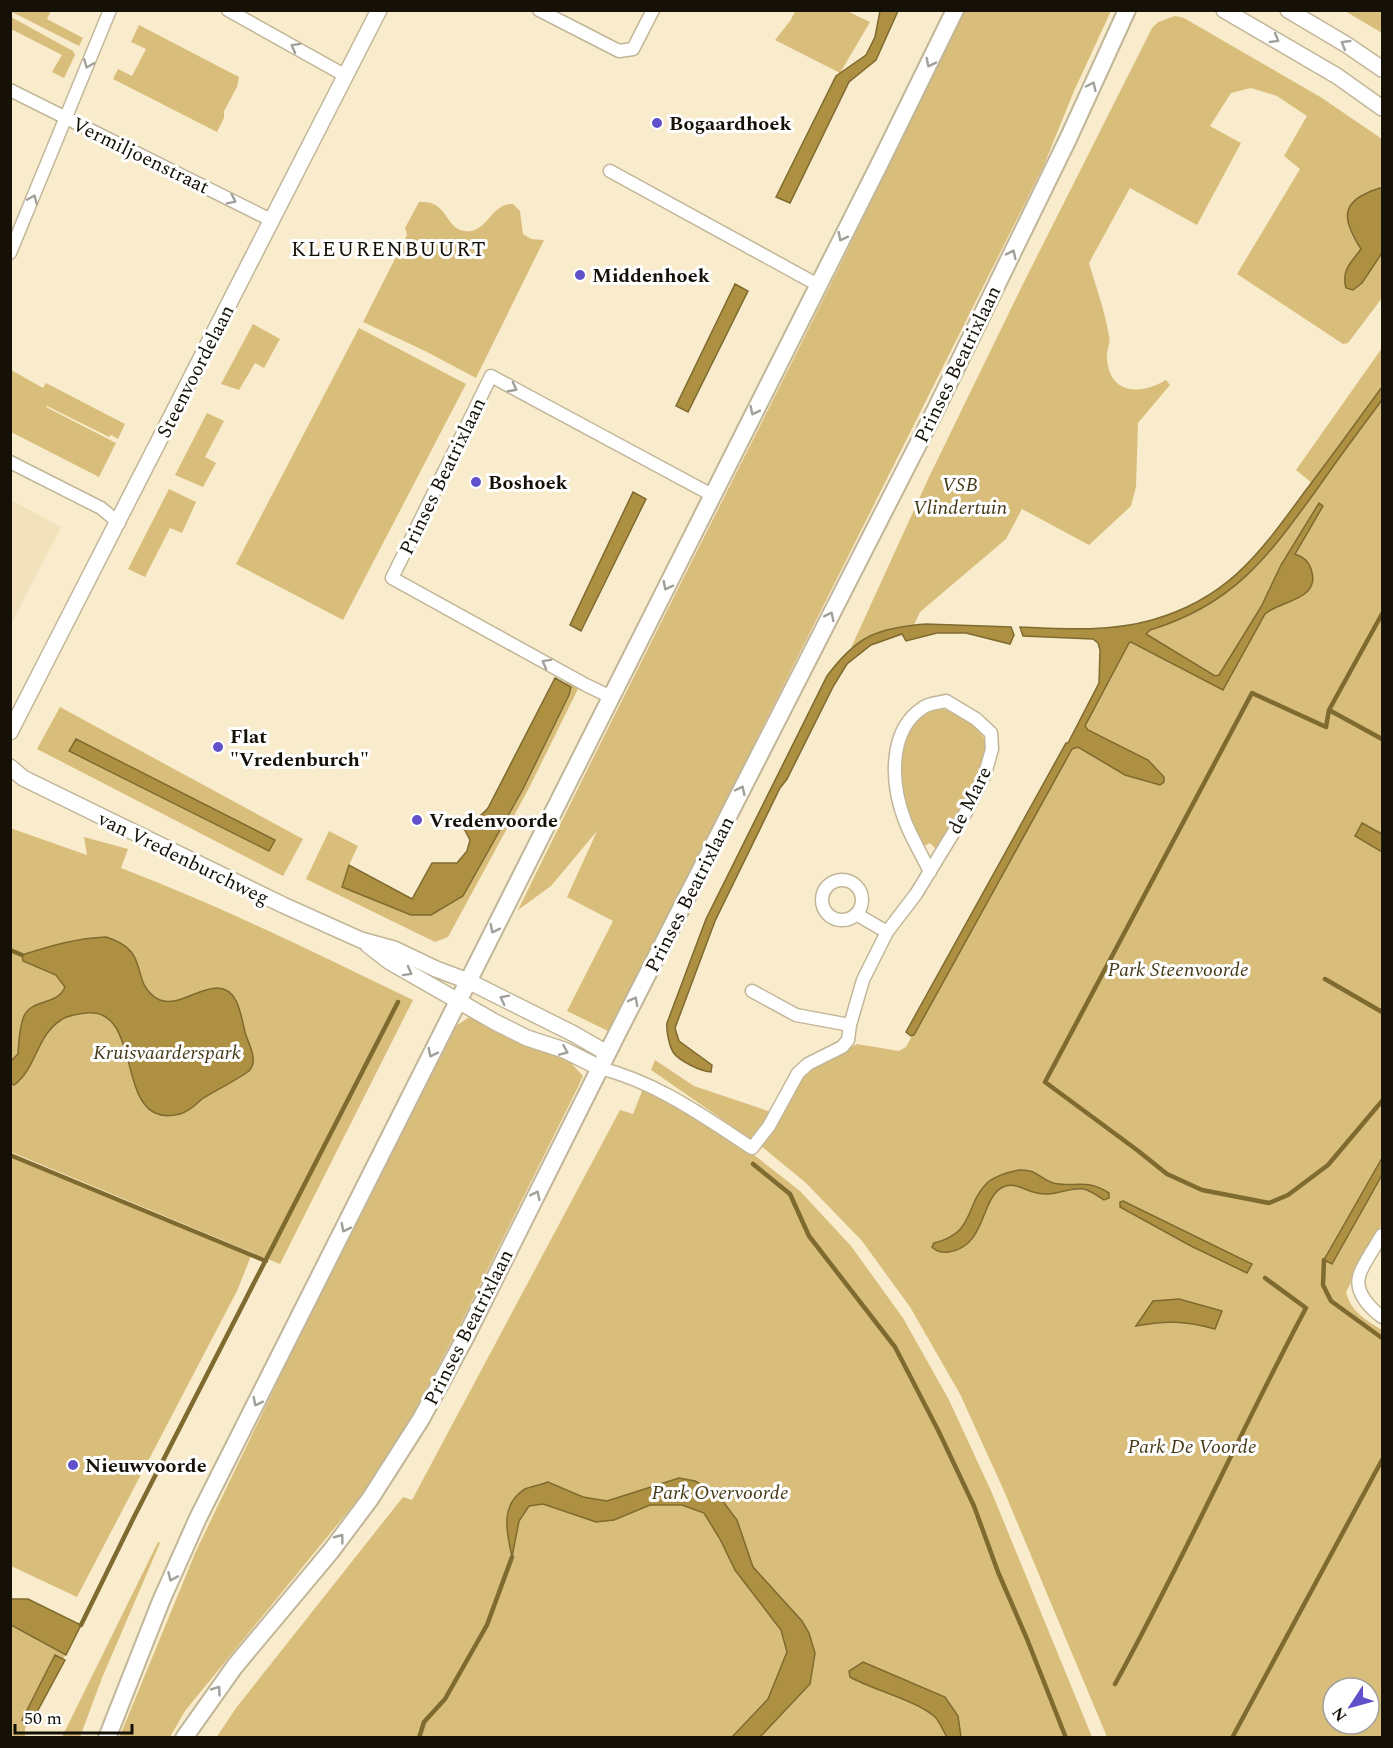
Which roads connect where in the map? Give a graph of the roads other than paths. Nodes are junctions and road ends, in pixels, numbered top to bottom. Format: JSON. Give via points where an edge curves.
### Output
{"nodes":[{"id":1,"x":110,"y":10,"type":"edge"},
{"id":2,"x":228,"y":10,"type":"edge"},
{"id":3,"x":379,"y":10,"type":"edge"},
{"id":4,"x":539,"y":10,"type":"edge"},
{"id":5,"x":653,"y":10,"type":"edge"},
{"id":6,"x":955,"y":10,"type":"edge"},
{"id":7,"x":1127,"y":10,"type":"edge"},
{"id":8,"x":1224,"y":10,"type":"edge"},
{"id":9,"x":1288,"y":10,"type":"edge"},
{"id":10,"x":1383,"y":69,"type":"edge"},
{"id":11,"x":346,"y":76,"type":"junction"},
{"id":12,"x":10,"y":90,"type":"edge"},
{"id":13,"x":1383,"y":108,"type":"edge"},
{"id":14,"x":66,"y":118,"type":"junction"},
{"id":15,"x":610,"y":171,"type":"dead end"},
{"id":16,"x":271,"y":220,"type":"junction"},
{"id":17,"x":10,"y":253,"type":"edge"},
{"id":18,"x":818,"y":285,"type":"junction"},
{"id":19,"x":10,"y":462,"type":"edge"},
{"id":20,"x":712,"y":495,"type":"junction"},
{"id":21,"x":118,"y":523,"type":"junction"},
{"id":22,"x":611,"y":697,"type":"junction"},
{"id":23,"x":10,"y":732,"type":"edge"},
{"id":24,"x":11,"y":768,"type":"edge"},
{"id":25,"x":930,"y":872,"type":"junction"},
{"id":26,"x":856,"y":914,"type":"dead end"},
{"id":27,"x":887,"y":932,"type":"junction"},
{"id":28,"x":361,"y":940,"type":"junction"},
{"id":29,"x":468,"y":981,"type":"junction"},
{"id":30,"x":752,"y":991,"type":"dead end"},
{"id":31,"x":458,"y":1001,"type":"junction"},
{"id":32,"x":850,"y":1025,"type":"junction"},
{"id":33,"x":604,"y":1060,"type":"junction"},
{"id":34,"x":752,"y":1148,"type":"joint"},
{"id":35,"x":1383,"y":1235,"type":"edge"},
{"id":36,"x":1383,"y":1317,"type":"edge"},
{"id":37,"x":107,"y":1737,"type":"edge"},
{"id":38,"x":184,"y":1737,"type":"edge"}],
"edges":[{"from":1,"to":14,"type":"street","one_way":true},
{"from":11,"to":2,"type":"street","one_way":true},
{"from":3,"to":11,"type":"street","name":"Steenvoordelaan"},
{"from":4,"to":5,"type":"street","via":[[619,51],[633,49]]},
{"from":6,"to":18,"type":"main road","one_way":true},
{"from":33,"to":7,"type":"main road","name":"Prinses Beatrixlaan","one_way":true,"via":[[935,411]]},
{"from":8,"to":13,"type":"street","one_way":true,"via":[[1328,70]]},
{"from":10,"to":9,"type":"street","one_way":true},
{"from":11,"to":16,"type":"street","name":"Steenvoordelaan"},
{"from":12,"to":14,"type":"street","name":"Vermiljoenstraat"},
{"from":14,"to":16,"type":"street","name":"Vermiljoenstraat","one_way":true},
{"from":17,"to":14,"type":"street","one_way":true},
{"from":15,"to":18,"type":"street"},
{"from":16,"to":21,"type":"street","name":"Steenvoordelaan"},
{"from":18,"to":20,"type":"main road","one_way":true},
{"from":19,"to":21,"type":"street","via":[[101,508]]},
{"from":20,"to":22,"type":"main road","one_way":true},
{"from":22,"to":20,"type":"street","name":"Prinses Beatrixlaan","one_way":true,"via":[[392,578],[491,376]]},
{"from":21,"to":23,"type":"street","name":"Steenvoordelaan"},
{"from":22,"to":29,"type":"main road","one_way":true},
{"from":24,"to":28,"type":"street","name":"van Vredenburchweg","via":[[23,778],[137,835]]},
{"from":25,"to":25,"type":"street","name":"de Mare","via":[[905,821],[896,788],[896,749],[907,720],[926,705],[946,701],[991,733],[992,749],[985,774],[966,812]]},
{"from":25,"to":27,"type":"street","name":"de Mare"},
{"from":26,"to":27,"type":"street"},
{"from":27,"to":32,"type":"street","name":"de Mare","via":[[864,980]]},
{"from":28,"to":29,"type":"street","name":"van Vredenburchweg","via":[[394,949]]},
{"from":28,"to":31,"type":"street","name":"van Vredenburchweg","one_way":true,"via":[[390,962]]},
{"from":29,"to":31,"type":"main road"},
{"from":33,"to":29,"type":"street","name":"van Vredenburchweg","one_way":true,"via":[[572,1033]]},
{"from":30,"to":32,"type":"street","via":[[796,1015]]},
{"from":31,"to":33,"type":"street","name":"van Vredenburchweg","one_way":true,"via":[[512,1030]]},
{"from":31,"to":37,"type":"main road","one_way":true,"via":[[198,1518]]},
{"from":32,"to":34,"type":"street","name":"de Mare","via":[[848,1040],[842,1047],[798,1073]]},
{"from":33,"to":34,"type":"street","name":"van Vredenburchweg","via":[[668,1094]]},
{"from":38,"to":33,"type":"main road","name":"Prinses Beatrixlaan","one_way":true,"via":[[235,1666],[364,1508],[397,1458],[465,1338]]},
{"from":35,"to":36,"type":"street","via":[[1359,1277],[1360,1293]]}]}
